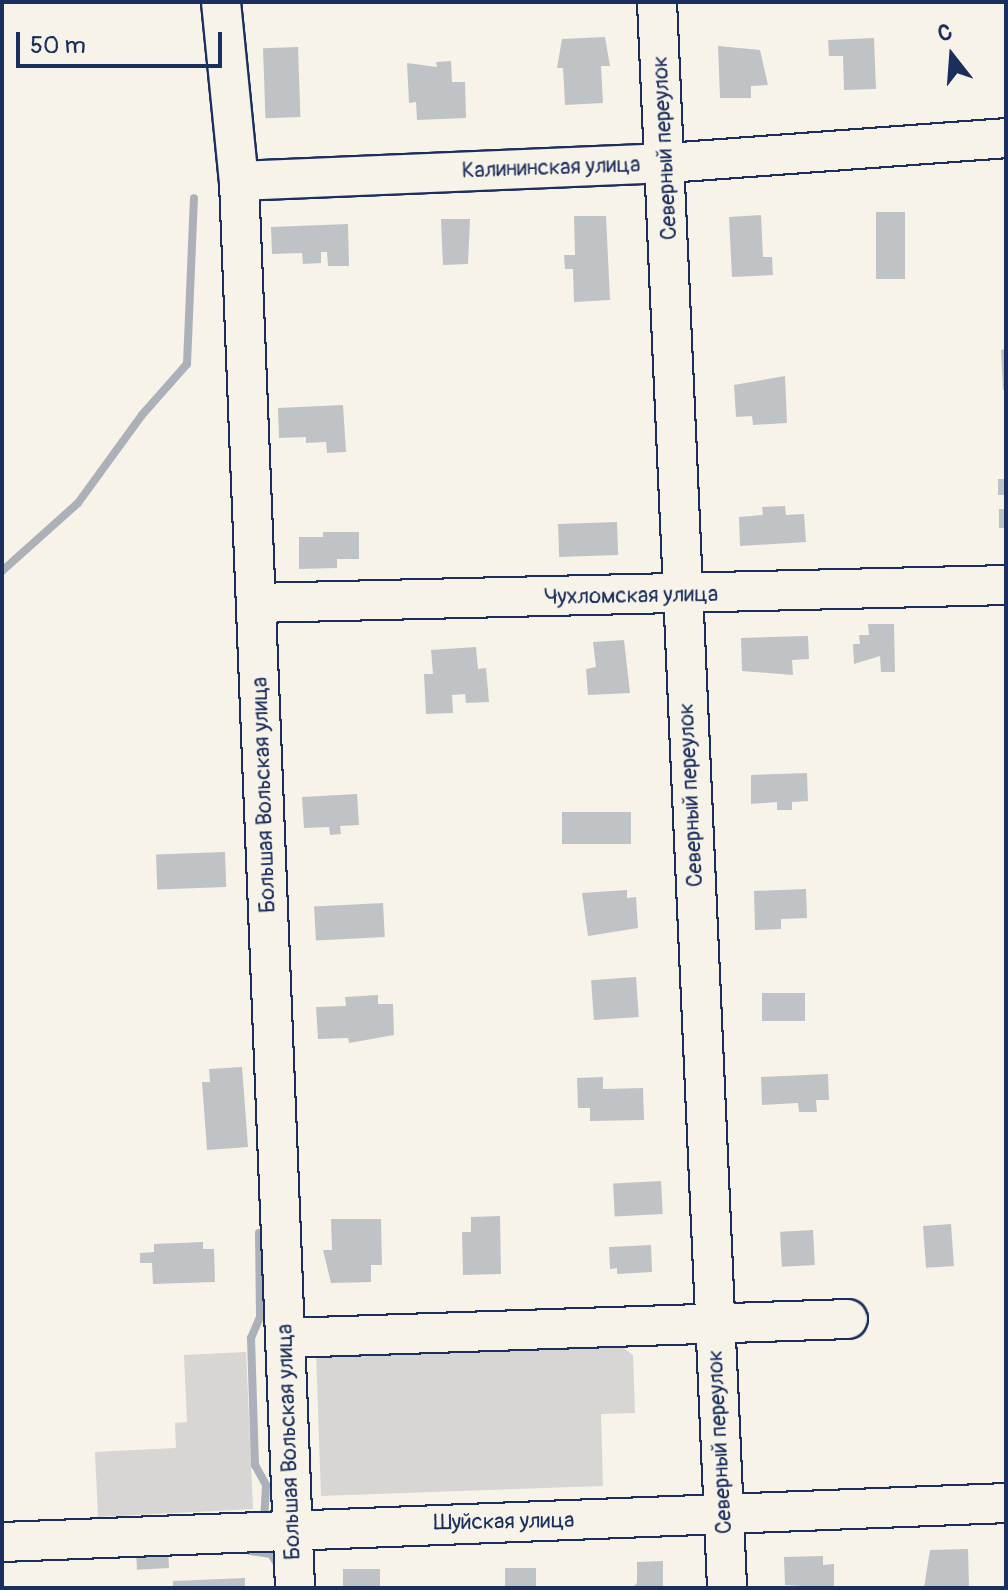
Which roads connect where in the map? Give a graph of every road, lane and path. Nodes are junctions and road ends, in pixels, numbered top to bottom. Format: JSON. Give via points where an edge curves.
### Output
{"nodes":[{"id":1,"x":221,"y":2,"type":"edge"},
{"id":2,"x":657,"y":2,"type":"edge"},
{"id":3,"x":1006,"y":138,"type":"edge"},
{"id":4,"x":667,"y":163,"type":"junction"},
{"id":5,"x":239,"y":181,"type":"junction"},
{"id":6,"x":1006,"y":585,"type":"edge"},
{"id":7,"x":682,"y":596,"type":"junction"},
{"id":8,"x":256,"y":603,"type":"junction"},
{"id":9,"x":848,"y":1319,"type":"dead end"},
{"id":10,"x":715,"y":1326,"type":"junction"},
{"id":11,"x":285,"y":1338,"type":"junction"},
{"id":12,"x":1006,"y":1503,"type":"edge"},
{"id":13,"x":724,"y":1516,"type":"junction"},
{"id":14,"x":292,"y":1528,"type":"junction"},
{"id":15,"x":2,"y":1542,"type":"edge"},
{"id":16,"x":295,"y":1588,"type":"edge"},
{"id":17,"x":727,"y":1588,"type":"edge"}],
"edges":[{"from":1,"to":5,"type":"street","name":"Большая Вольская улица"},
{"from":2,"to":4,"type":"street","name":"Северный переулок"},
{"from":3,"to":4,"type":"street","name":"Калининская улица"},
{"from":4,"to":5,"type":"street","name":"Калининская улица"},
{"from":4,"to":7,"type":"street","name":"Северный переулок"},
{"from":5,"to":8,"type":"street","name":"Большая Вольская улица"},
{"from":6,"to":7,"type":"street","name":"Чухломская улица"},
{"from":7,"to":8,"type":"street","name":"Чухломская улица"},
{"from":7,"to":10,"type":"street","name":"Северный переулок"},
{"from":8,"to":11,"type":"street","name":"Большая Вольская улица"},
{"from":9,"to":10,"type":"street"},
{"from":10,"to":11,"type":"street"},
{"from":10,"to":13,"type":"street","name":"Северный переулок"},
{"from":11,"to":14,"type":"street","name":"Большая Вольская улица"},
{"from":12,"to":13,"type":"street","name":"Шуйская улица"},
{"from":13,"to":14,"type":"street","name":"Шуйская улица"},
{"from":13,"to":17,"type":"street","name":"Северный переулок"},
{"from":14,"to":15,"type":"street","name":"Шуйская улица"},
{"from":14,"to":16,"type":"street","name":"Большая Вольская улица"}]}
